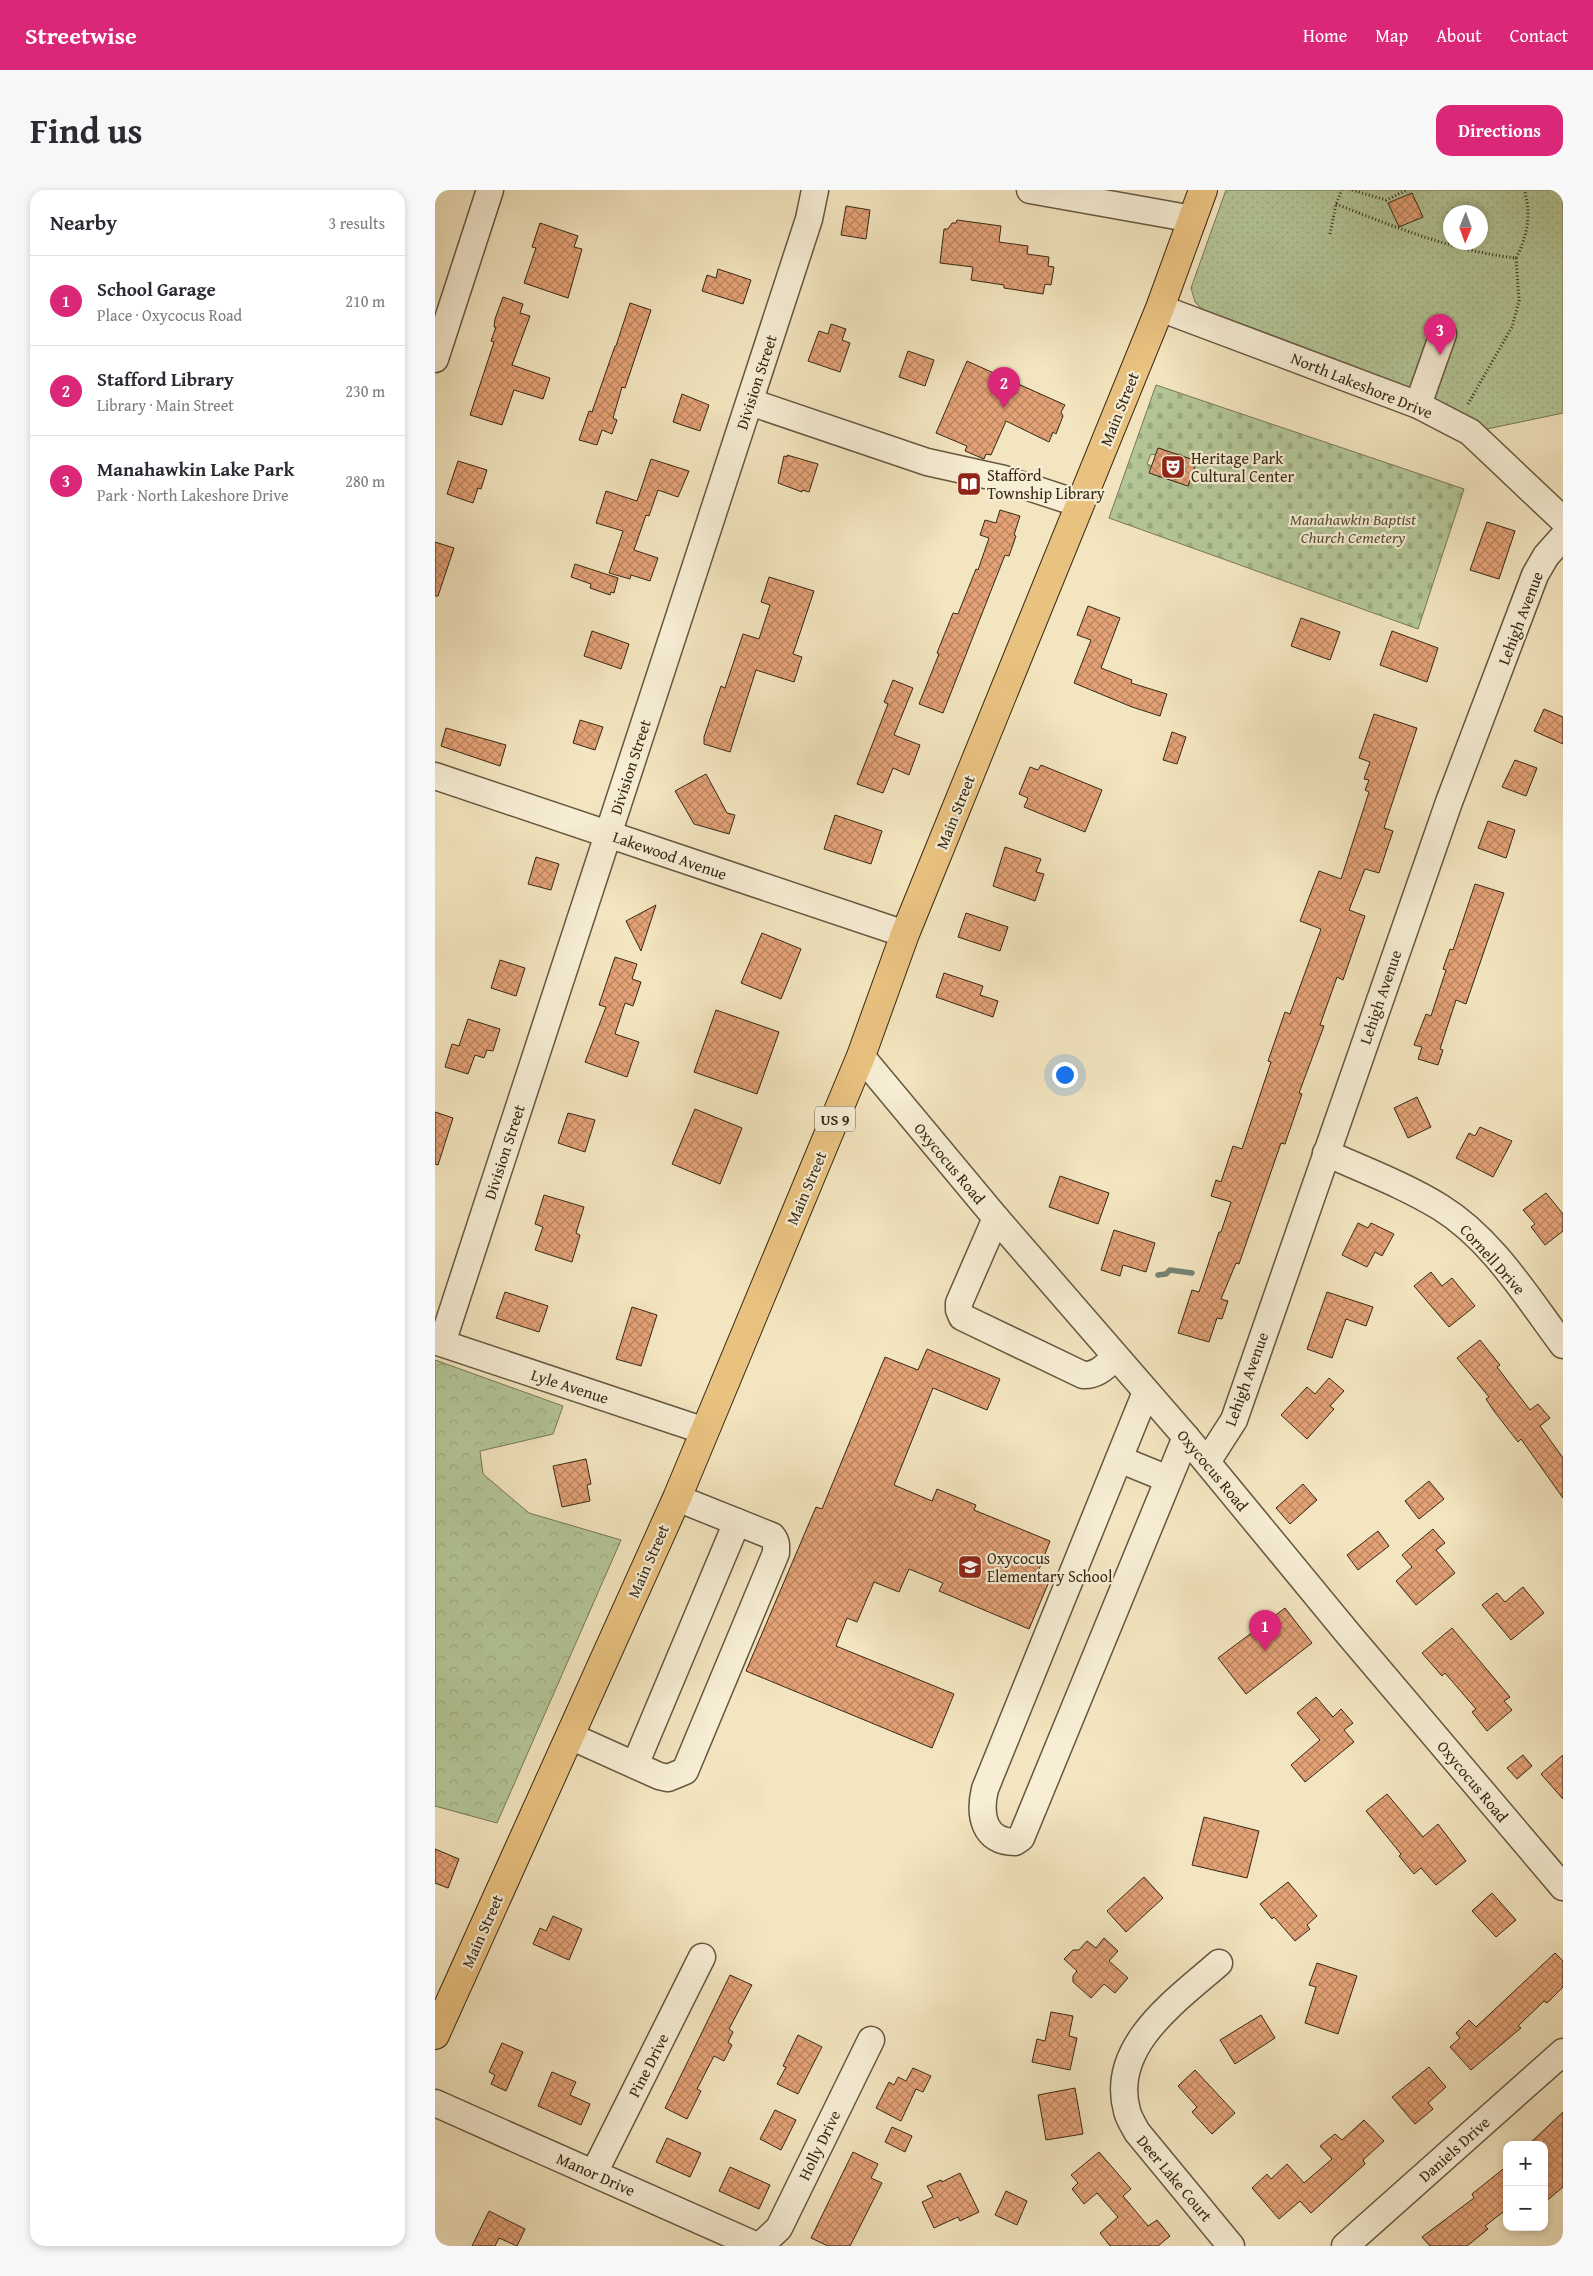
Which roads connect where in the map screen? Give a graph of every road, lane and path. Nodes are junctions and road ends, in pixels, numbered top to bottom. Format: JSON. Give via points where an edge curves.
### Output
{"nodes":[{"id":1,"x":490,"y":190,"type":"edge"},
{"id":2,"x":815,"y":190,"type":"edge"},
{"id":3,"x":1030,"y":190,"type":"edge"},
{"id":4,"x":1203,"y":190,"type":"edge"},
{"id":5,"x":1342,"y":190,"type":"edge"},
{"id":6,"x":1352,"y":190,"type":"edge"},
{"id":7,"x":1407,"y":190,"type":"edge"},
{"id":8,"x":1524,"y":190,"type":"edge"},
{"id":9,"x":1336,"y":204,"type":"junction"},
{"id":10,"x":1193,"y":219,"type":"junction"},
{"id":11,"x":1330,"y":234,"type":"dead end"},
{"id":12,"x":1516,"y":258,"type":"junction"},
{"id":13,"x":1160,"y":308,"type":"junction"},
{"id":14,"x":1443,"y":334,"type":"dead end"},
{"id":15,"x":435,"y":359,"type":"edge"},
{"id":16,"x":750,"y":402,"type":"junction"},
{"id":17,"x":1418,"y":404,"type":"junction"},
{"id":18,"x":1468,"y":404,"type":"dead end"},
{"id":19,"x":1080,"y":504,"type":"junction"},
{"id":20,"x":1563,"y":520,"type":"edge"},
{"id":21,"x":1563,"y":538,"type":"edge"},
{"id":22,"x":435,"y":776,"type":"edge"},
{"id":23,"x":608,"y":834,"type":"junction"},
{"id":24,"x":905,"y":934,"type":"junction"},
{"id":25,"x":861,"y":1056,"type":"junction"},
{"id":26,"x":1326,"y":1153,"type":"junction"},
{"id":27,"x":996,"y":1218,"type":"junction"},
{"id":28,"x":438,"y":1342,"type":"edge"},
{"id":29,"x":1563,"y":1345,"type":"edge"},
{"id":30,"x":1116,"y":1356,"type":"junction"},
{"id":31,"x":1146,"y":1392,"type":"junction"},
{"id":32,"x":705,"y":1431,"type":"junction"},
{"id":33,"x":1186,"y":1437,"type":"junction"},
{"id":34,"x":1119,"y":1459,"type":"junction"},
{"id":35,"x":1207,"y":1462,"type":"junction"},
{"id":36,"x":1168,"y":1479,"type":"junction"},
{"id":37,"x":677,"y":1498,"type":"junction"},
{"id":38,"x":737,"y":1522,"type":"junction"},
{"id":39,"x":570,"y":1736,"type":"junction"},
{"id":40,"x":635,"y":1765,"type":"junction"},
{"id":41,"x":1563,"y":1887,"type":"edge"},
{"id":42,"x":702,"y":1957,"type":"dead end"},
{"id":43,"x":1219,"y":1963,"type":"dead end"},
{"id":44,"x":438,"y":2018,"type":"edge"},
{"id":45,"x":871,"y":2040,"type":"dead end"},
{"id":46,"x":1563,"y":2052,"type":"edge"},
{"id":47,"x":435,"y":2103,"type":"edge"},
{"id":48,"x":594,"y":2173,"type":"junction"},
{"id":49,"x":759,"y":2246,"type":"edge"},
{"id":50,"x":1231,"y":2246,"type":"edge"},
{"id":51,"x":1345,"y":2246,"type":"edge"}],
"edges":[{"from":1,"to":15,"type":"street"},
{"from":2,"to":16,"type":"street","name":"Division Street","via":[[809,219]]},
{"from":3,"to":10,"type":"street"},
{"from":4,"to":10,"type":"highway","name":"Main Street","number":"US 9"},
{"from":5,"to":9,"type":"path"},
{"from":6,"to":7,"type":"path","via":[[1386,200]]},
{"from":8,"to":12,"type":"path","via":[[1529,219]]},
{"from":9,"to":11,"type":"path"},
{"from":9,"to":12,"type":"path","via":[[1459,248]]},
{"from":10,"to":13,"type":"highway","name":"Main Street","number":"US 9"},
{"from":12,"to":18,"type":"path","via":[[1519,302],[1513,327]]},
{"from":13,"to":17,"type":"street","name":"North Lakeshore Drive"},
{"from":13,"to":19,"type":"highway","name":"Main Street","number":"US 9"},
{"from":14,"to":17,"type":"street"},
{"from":16,"to":19,"type":"street","via":[[927,462],[1003,479]]},
{"from":16,"to":23,"type":"street","name":"Division Street"},
{"from":17,"to":20,"type":"street","name":"North Lakeshore Drive","via":[[1470,432]]},
{"from":19,"to":24,"type":"highway","name":"Main Street","number":"US 9"},
{"from":21,"to":26,"type":"street","name":"Lehigh Avenue","via":[[1546,556],[1535,575],[1449,802]]},
{"from":22,"to":23,"type":"street","name":"Lakewood Avenue"},
{"from":23,"to":24,"type":"street","name":"Lakewood Avenue"},
{"from":23,"to":28,"type":"street","name":"Division Street"},
{"from":24,"to":25,"type":"highway","name":"Main Street","number":"US 9"},
{"from":25,"to":27,"type":"street","name":"Oxycocus Road"},
{"from":25,"to":32,"type":"highway","name":"Main Street","number":"US 9"},
{"from":26,"to":29,"type":"street","name":"Cornell Drive","via":[[1405,1188],[1466,1226],[1511,1274]]},
{"from":26,"to":35,"type":"street","name":"Lehigh Avenue","via":[[1234,1420]]},
{"from":27,"to":30,"type":"street","name":"Oxycocus Road"},
{"from":27,"to":30,"type":"street","via":[[959,1303],[962,1317],[1083,1376],[1098,1372]]},
{"from":28,"to":32,"type":"street","name":"Lyle Avenue"},
{"from":30,"to":31,"type":"street","name":"Oxycocus Road"},
{"from":31,"to":33,"type":"street","name":"Oxycocus Road"},
{"from":31,"to":34,"type":"street"},
{"from":32,"to":37,"type":"highway","name":"Main Street","number":"US 9"},
{"from":33,"to":35,"type":"street","name":"Oxycocus Road"},
{"from":33,"to":36,"type":"street"},
{"from":34,"to":36,"type":"street"},
{"from":34,"to":36,"type":"street","via":[[985,1789],[982,1815],[989,1832],[998,1840],[1015,1842],[1021,1838]]},
{"from":35,"to":41,"type":"street","name":"Oxycocus Road"},
{"from":37,"to":38,"type":"street"},
{"from":37,"to":39,"type":"highway","name":"Main Street","number":"US 9"},
{"from":38,"to":40,"type":"street"},
{"from":38,"to":40,"type":"street","via":[[772,1536],[776,1541],[776,1553],[685,1771],[669,1778]]},
{"from":39,"to":40,"type":"street"},
{"from":39,"to":44,"type":"highway","name":"Main Street","number":"US 9"},
{"from":42,"to":48,"type":"street","name":"Pine Drive"},
{"from":43,"to":50,"type":"street","name":"Deer Lake Court","via":[[1153,2022],[1138,2042],[1128,2066],[1125,2089],[1127,2111],[1137,2132]]},
{"from":45,"to":49,"type":"street","name":"Holly Drive","via":[[779,2228]]},
{"from":46,"to":51,"type":"street","name":"Daniels Drive"},
{"from":47,"to":48,"type":"street","name":"Manor Drive"},
{"from":48,"to":49,"type":"street","name":"Manor Drive"}]}
